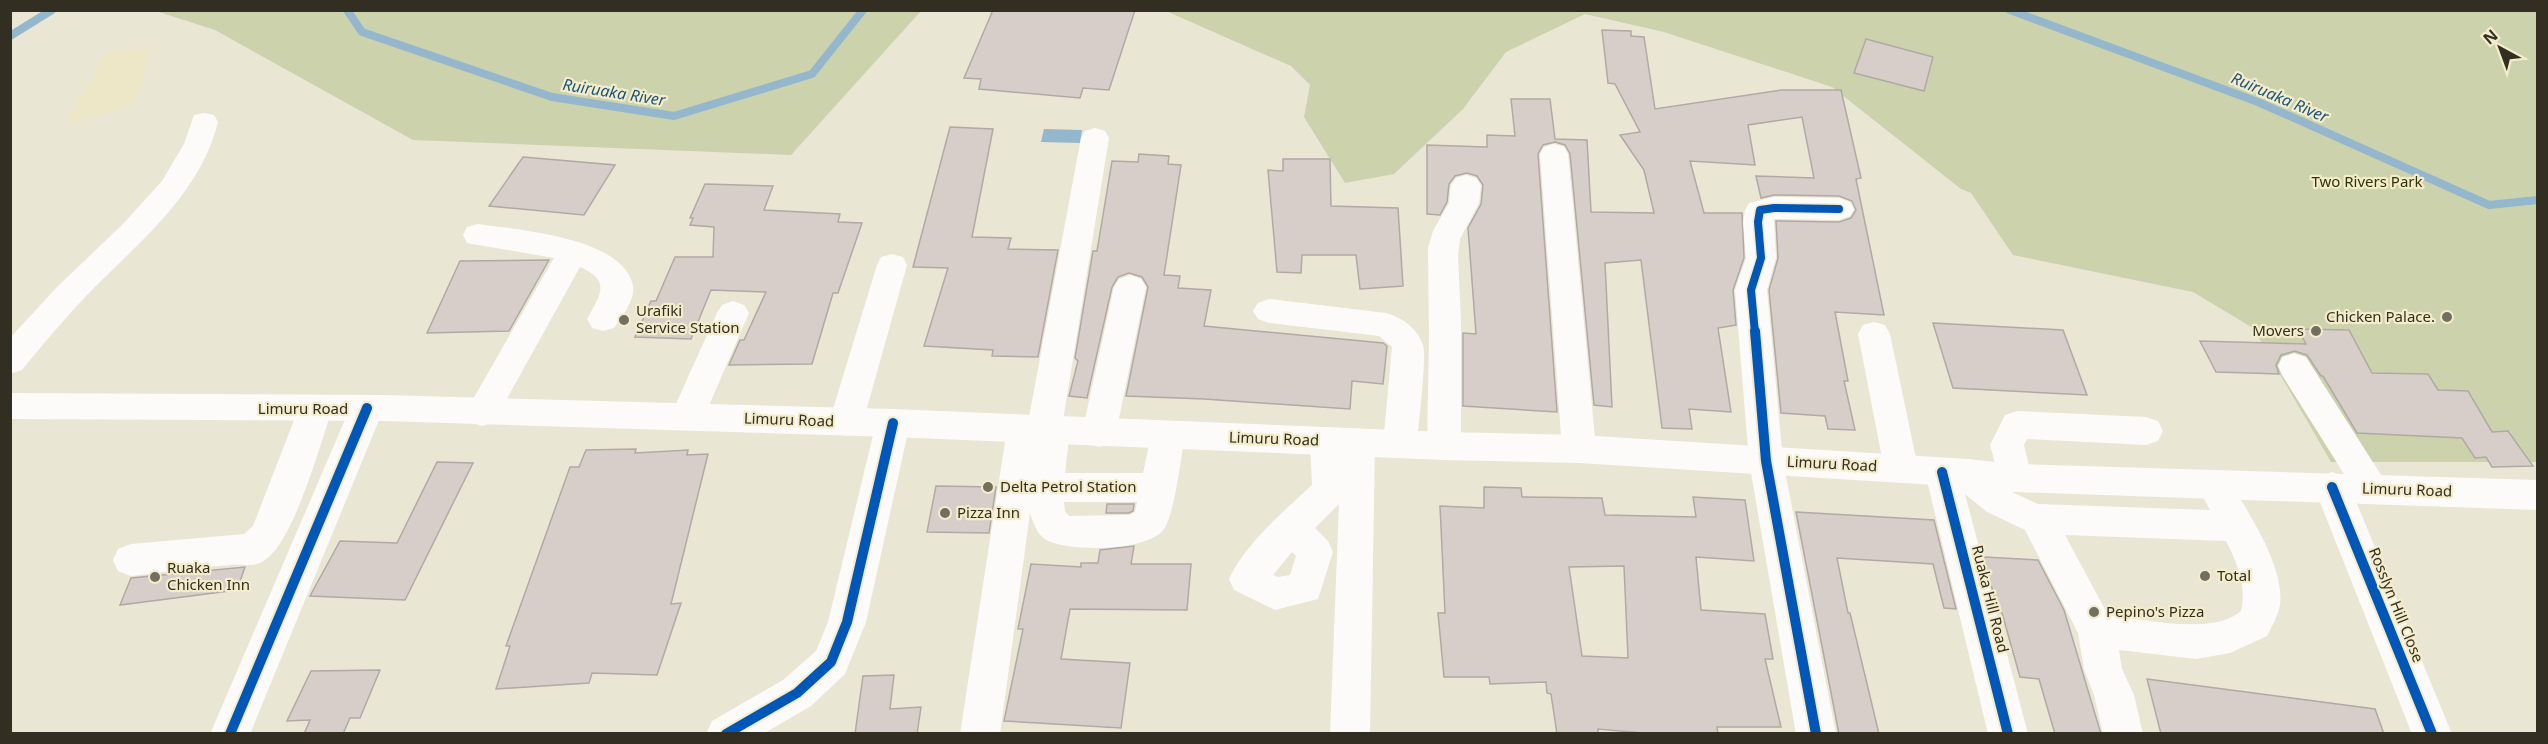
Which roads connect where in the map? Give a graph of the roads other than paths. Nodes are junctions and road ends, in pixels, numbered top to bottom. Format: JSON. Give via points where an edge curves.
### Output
{"nodes":[{"id":1,"x":204,"y":122,"type":"dead end"},
{"id":2,"x":1095,"y":138,"type":"dead end"},
{"id":3,"x":1554,"y":154,"type":"dead end"},
{"id":4,"x":1466,"y":185,"type":"dead end"},
{"id":5,"x":1839,"y":209,"type":"dead end"},
{"id":6,"x":478,"y":235,"type":"dead end"},
{"id":7,"x":573,"y":252,"type":"junction"},
{"id":8,"x":892,"y":265,"type":"dead end"},
{"id":9,"x":1130,"y":287,"type":"dead end"},
{"id":10,"x":1269,"y":311,"type":"dead end"},
{"id":11,"x":733,"y":313,"type":"dead end"},
{"id":12,"x":603,"y":319,"type":"dead end"},
{"id":13,"x":1874,"y":334,"type":"dead end"},
{"id":14,"x":10,"y":361,"type":"edge"},
{"id":15,"x":2294,"y":366,"type":"dead end"},
{"id":16,"x":10,"y":406,"type":"edge"},
{"id":17,"x":367,"y":408,"type":"junction"},
{"id":18,"x":315,"y":410,"type":"junction"},
{"id":19,"x":482,"y":414,"type":"junction"},
{"id":20,"x":687,"y":417,"type":"junction"},
{"id":21,"x":846,"y":422,"type":"junction"},
{"id":22,"x":893,"y":423,"type":"junction"},
{"id":23,"x":1040,"y":430,"type":"junction"},
{"id":24,"x":2146,"y":431,"type":"dead end"},
{"id":25,"x":1099,"y":433,"type":"junction"},
{"id":26,"x":1168,"y":435,"type":"junction"},
{"id":27,"x":1342,"y":442,"type":"junction"},
{"id":28,"x":1400,"y":444,"type":"junction"},
{"id":29,"x":1444,"y":447,"type":"junction"},
{"id":30,"x":1579,"y":449,"type":"junction"},
{"id":31,"x":1766,"y":461,"type":"junction"},
{"id":32,"x":1901,"y":468,"type":"junction"},
{"id":33,"x":1955,"y":472,"type":"junction"},
{"id":34,"x":2015,"y":478,"type":"junction"},
{"id":35,"x":2215,"y":486,"type":"junction"},
{"id":36,"x":2332,"y":487,"type":"junction"},
{"id":37,"x":2371,"y":488,"type":"junction"},
{"id":38,"x":2538,"y":495,"type":"edge"},
{"id":39,"x":2038,"y":519,"type":"junction"},
{"id":40,"x":2235,"y":526,"type":"junction"},
{"id":41,"x":1291,"y":528,"type":"dead end"},
{"id":42,"x":131,"y":560,"type":"dead end"},
{"id":43,"x":2097,"y":631,"type":"junction"},
{"id":44,"x":230,"y":734,"type":"edge"},
{"id":45,"x":726,"y":734,"type":"edge"},
{"id":46,"x":980,"y":734,"type":"edge"},
{"id":47,"x":1350,"y":734,"type":"edge"},
{"id":48,"x":1816,"y":734,"type":"edge"},
{"id":49,"x":2008,"y":734,"type":"edge"},
{"id":50,"x":2122,"y":734,"type":"edge"},
{"id":51,"x":2432,"y":734,"type":"edge"}],
"edges":[{"from":1,"to":14,"type":"main road","via":[[203,137],[194,158],[173,185],[41,323]]},
{"from":2,"to":23,"type":"main road"},
{"from":3,"to":30,"type":"main road"},
{"from":4,"to":29,"type":"main road","via":[[1467,198],[1446,235],[1443,249]]},
{"from":5,"to":31,"type":"main road","via":[[1774,208],[1760,210],[1757,218],[1761,259],[1751,290]]},
{"from":6,"to":7,"type":"main road"},
{"from":7,"to":12,"type":"main road","via":[[592,258],[614,276],[616,294]]},
{"from":7,"to":19,"type":"main road"},
{"from":8,"to":21,"type":"main road"},
{"from":9,"to":25,"type":"main road"},
{"from":10,"to":28,"type":"main road","via":[[1386,325],[1401,335],[1408,347]]},
{"from":11,"to":20,"type":"main road"},
{"from":13,"to":32,"type":"main road"},
{"from":15,"to":37,"type":"main road"},
{"from":16,"to":18,"type":"main road","name":"Limuru Road"},
{"from":17,"to":18,"type":"main road","name":"Limuru Road"},
{"from":17,"to":19,"type":"main road","name":"Limuru Road"},
{"from":17,"to":44,"type":"main road"},
{"from":18,"to":42,"type":"main road","via":[[273,525],[251,550]]},
{"from":19,"to":20,"type":"main road","name":"Limuru Road","via":[[515,411]]},
{"from":20,"to":21,"type":"main road","name":"Limuru Road"},
{"from":21,"to":22,"type":"main road","name":"Limuru Road"},
{"from":22,"to":23,"type":"main road","name":"Limuru Road"},
{"from":22,"to":45,"type":"main road","via":[[847,622],[831,662],[797,693]]},
{"from":23,"to":25,"type":"main road","name":"Limuru Road"},
{"from":23,"to":26,"type":"main road","via":[[1044,502],[1048,517],[1056,528],[1063,530],[1132,531],[1143,527],[1151,519]]},
{"from":23,"to":46,"type":"main road"},
{"from":24,"to":34,"type":"main road","via":[[2017,424],[2007,445]]},
{"from":25,"to":26,"type":"main road","name":"Limuru Road"},
{"from":26,"to":27,"type":"main road","name":"Limuru Road"},
{"from":27,"to":28,"type":"main road","name":"Limuru Road"},
{"from":27,"to":41,"type":"main road","via":[[1330,490]]},
{"from":27,"to":47,"type":"main road"},
{"from":28,"to":29,"type":"main road","name":"Limuru Road"},
{"from":29,"to":30,"type":"main road","name":"Limuru Road"},
{"from":30,"to":31,"type":"main road","name":"Limuru Road"},
{"from":31,"to":32,"type":"main road","name":"Limuru Road"},
{"from":31,"to":48,"type":"main road"},
{"from":32,"to":33,"type":"main road","name":"Limuru Road"},
{"from":33,"to":34,"type":"main road","name":"Limuru Road"},
{"from":33,"to":39,"type":"main road","via":[[2011,510]]},
{"from":33,"to":49,"type":"main road","name":"Ruaka Hill Road"},
{"from":34,"to":35,"type":"main road","name":"Limuru Road"},
{"from":35,"to":36,"type":"main road","name":"Limuru Road"},
{"from":35,"to":40,"type":"main road"},
{"from":36,"to":37,"type":"main road","name":"Limuru Road"},
{"from":36,"to":51,"type":"main road","name":"Rosslyn Hill Close"},
{"from":37,"to":38,"type":"main road","name":"Limuru Road"},
{"from":39,"to":40,"type":"main road"},
{"from":39,"to":43,"type":"main road"},
{"from":40,"to":43,"type":"main road","via":[[2261,584],[2262,605],[2254,624],[2230,636],[2196,642]]},
{"from":43,"to":50,"type":"main road","via":[[2103,669],[2114,695]]}]}
